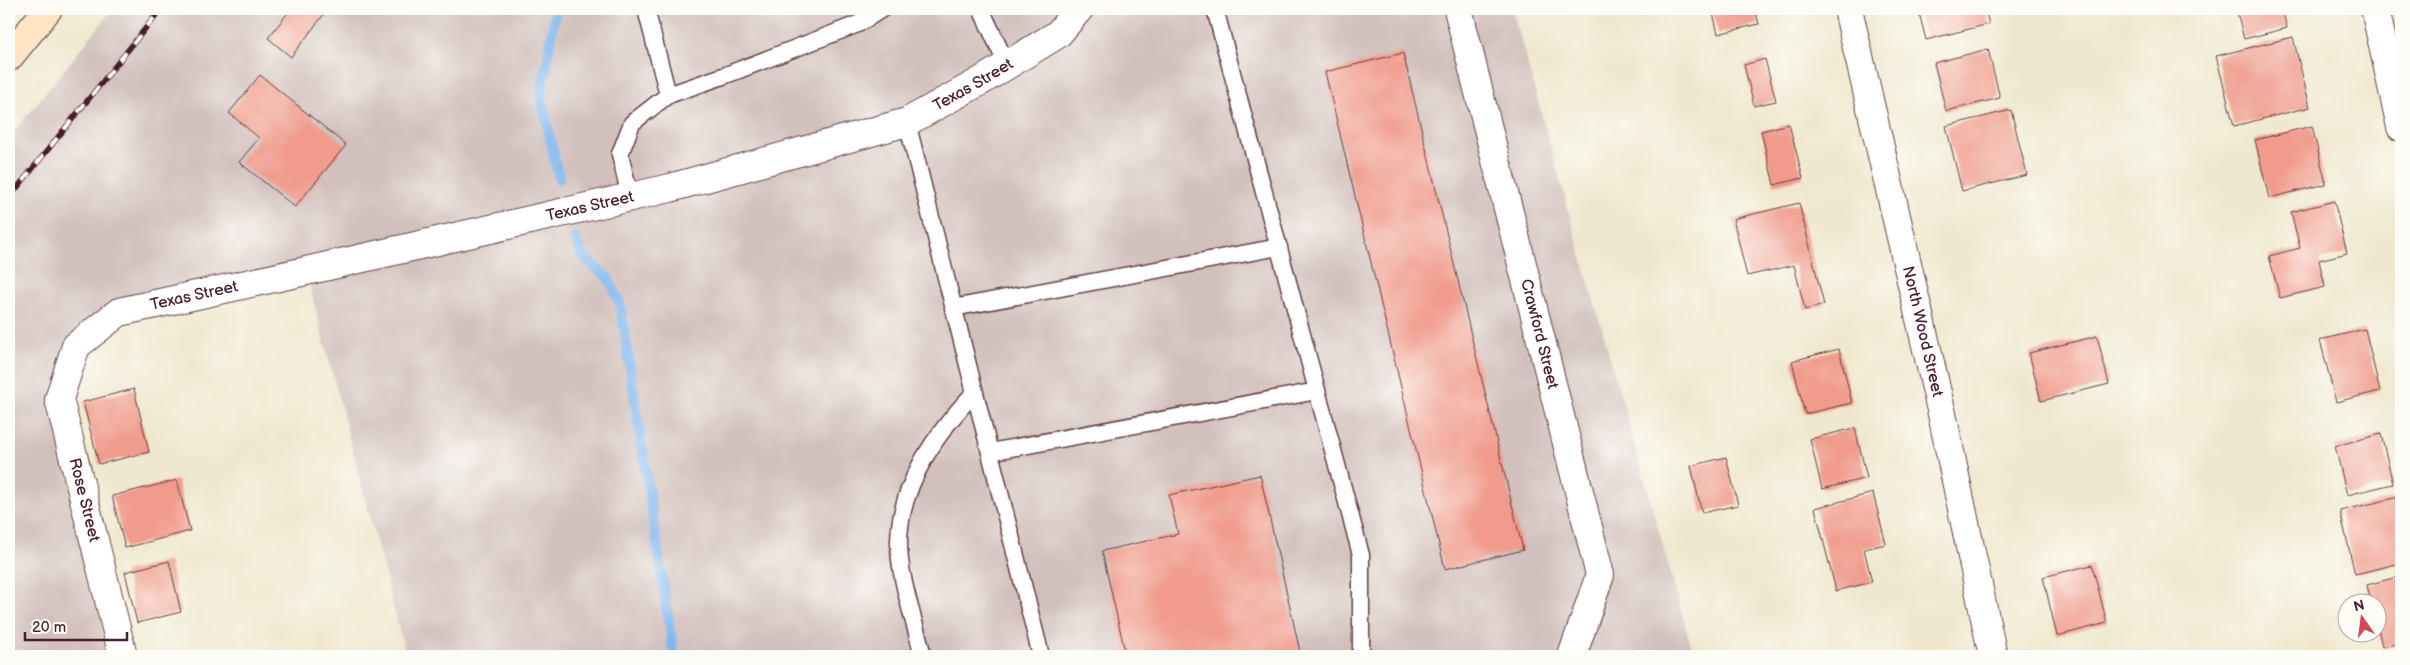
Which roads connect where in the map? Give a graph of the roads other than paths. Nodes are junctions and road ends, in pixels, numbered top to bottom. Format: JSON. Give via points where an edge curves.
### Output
{"nodes":[{"id":1,"x":48,"y":9,"type":"edge"},
{"id":2,"x":646,"y":9,"type":"edge"},
{"id":3,"x":882,"y":9,"type":"edge"},
{"id":4,"x":981,"y":9,"type":"edge"},
{"id":5,"x":1080,"y":9,"type":"edge"},
{"id":6,"x":1215,"y":9,"type":"edge"},
{"id":7,"x":1458,"y":9,"type":"edge"},
{"id":8,"x":1848,"y":9,"type":"edge"},
{"id":9,"x":2375,"y":9,"type":"edge"},
{"id":10,"x":9,"y":57,"type":"edge"},
{"id":11,"x":1007,"y":65,"type":"junction"},
{"id":12,"x":668,"y":95,"type":"junction"},
{"id":13,"x":907,"y":122,"type":"junction"},
{"id":14,"x":2401,"y":127,"type":"edge"},
{"id":15,"x":630,"y":197,"type":"junction"},
{"id":16,"x":1279,"y":247,"type":"junction"},
{"id":17,"x":953,"y":308,"type":"junction"},
{"id":18,"x":76,"y":346,"type":"joint"},
{"id":19,"x":1317,"y":391,"type":"junction"},
{"id":20,"x":975,"y":392,"type":"junction"},
{"id":21,"x":990,"y":452,"type":"junction"},
{"id":22,"x":123,"y":656,"type":"edge"},
{"id":23,"x":923,"y":656,"type":"edge"},
{"id":24,"x":1040,"y":656,"type":"edge"},
{"id":25,"x":1361,"y":656,"type":"edge"},
{"id":26,"x":1572,"y":656,"type":"edge"},
{"id":27,"x":1993,"y":656,"type":"edge"}],
"edges":[{"from":1,"to":10,"type":"street"},
{"from":2,"to":12,"type":"lane"},
{"from":3,"to":12,"type":"lane","via":[[858,24]]},
{"from":4,"to":11,"type":"lane"},
{"from":5,"to":11,"type":"street","name":"Texas Street","via":[[1058,34]]},
{"from":6,"to":16,"type":"lane"},
{"from":7,"to":26,"type":"street","name":"Crawford Street","via":[[1600,575]]},
{"from":8,"to":27,"type":"street","name":"North Wood Street","via":[[1942,414]]},
{"from":9,"to":14,"type":"street"},
{"from":11,"to":13,"type":"street","name":"Texas Street"},
{"from":12,"to":15,"type":"lane","via":[[632,122],[620,154]]},
{"from":13,"to":15,"type":"street","name":"Texas Street"},
{"from":13,"to":17,"type":"lane"},
{"from":15,"to":18,"type":"street","name":"Texas Street","via":[[119,312]]},
{"from":16,"to":17,"type":"lane"},
{"from":16,"to":19,"type":"lane"},
{"from":17,"to":20,"type":"lane"},
{"from":18,"to":22,"type":"street","name":"Rose Street","via":[[59,399]]},
{"from":19,"to":21,"type":"lane"},
{"from":19,"to":25,"type":"lane","via":[[1361,556]]},
{"from":20,"to":21,"type":"lane"},
{"from":20,"to":23,"type":"lane","via":[[947,421],[923,458],[904,506],[898,541],[901,567]]},
{"from":21,"to":24,"type":"lane"}]}
